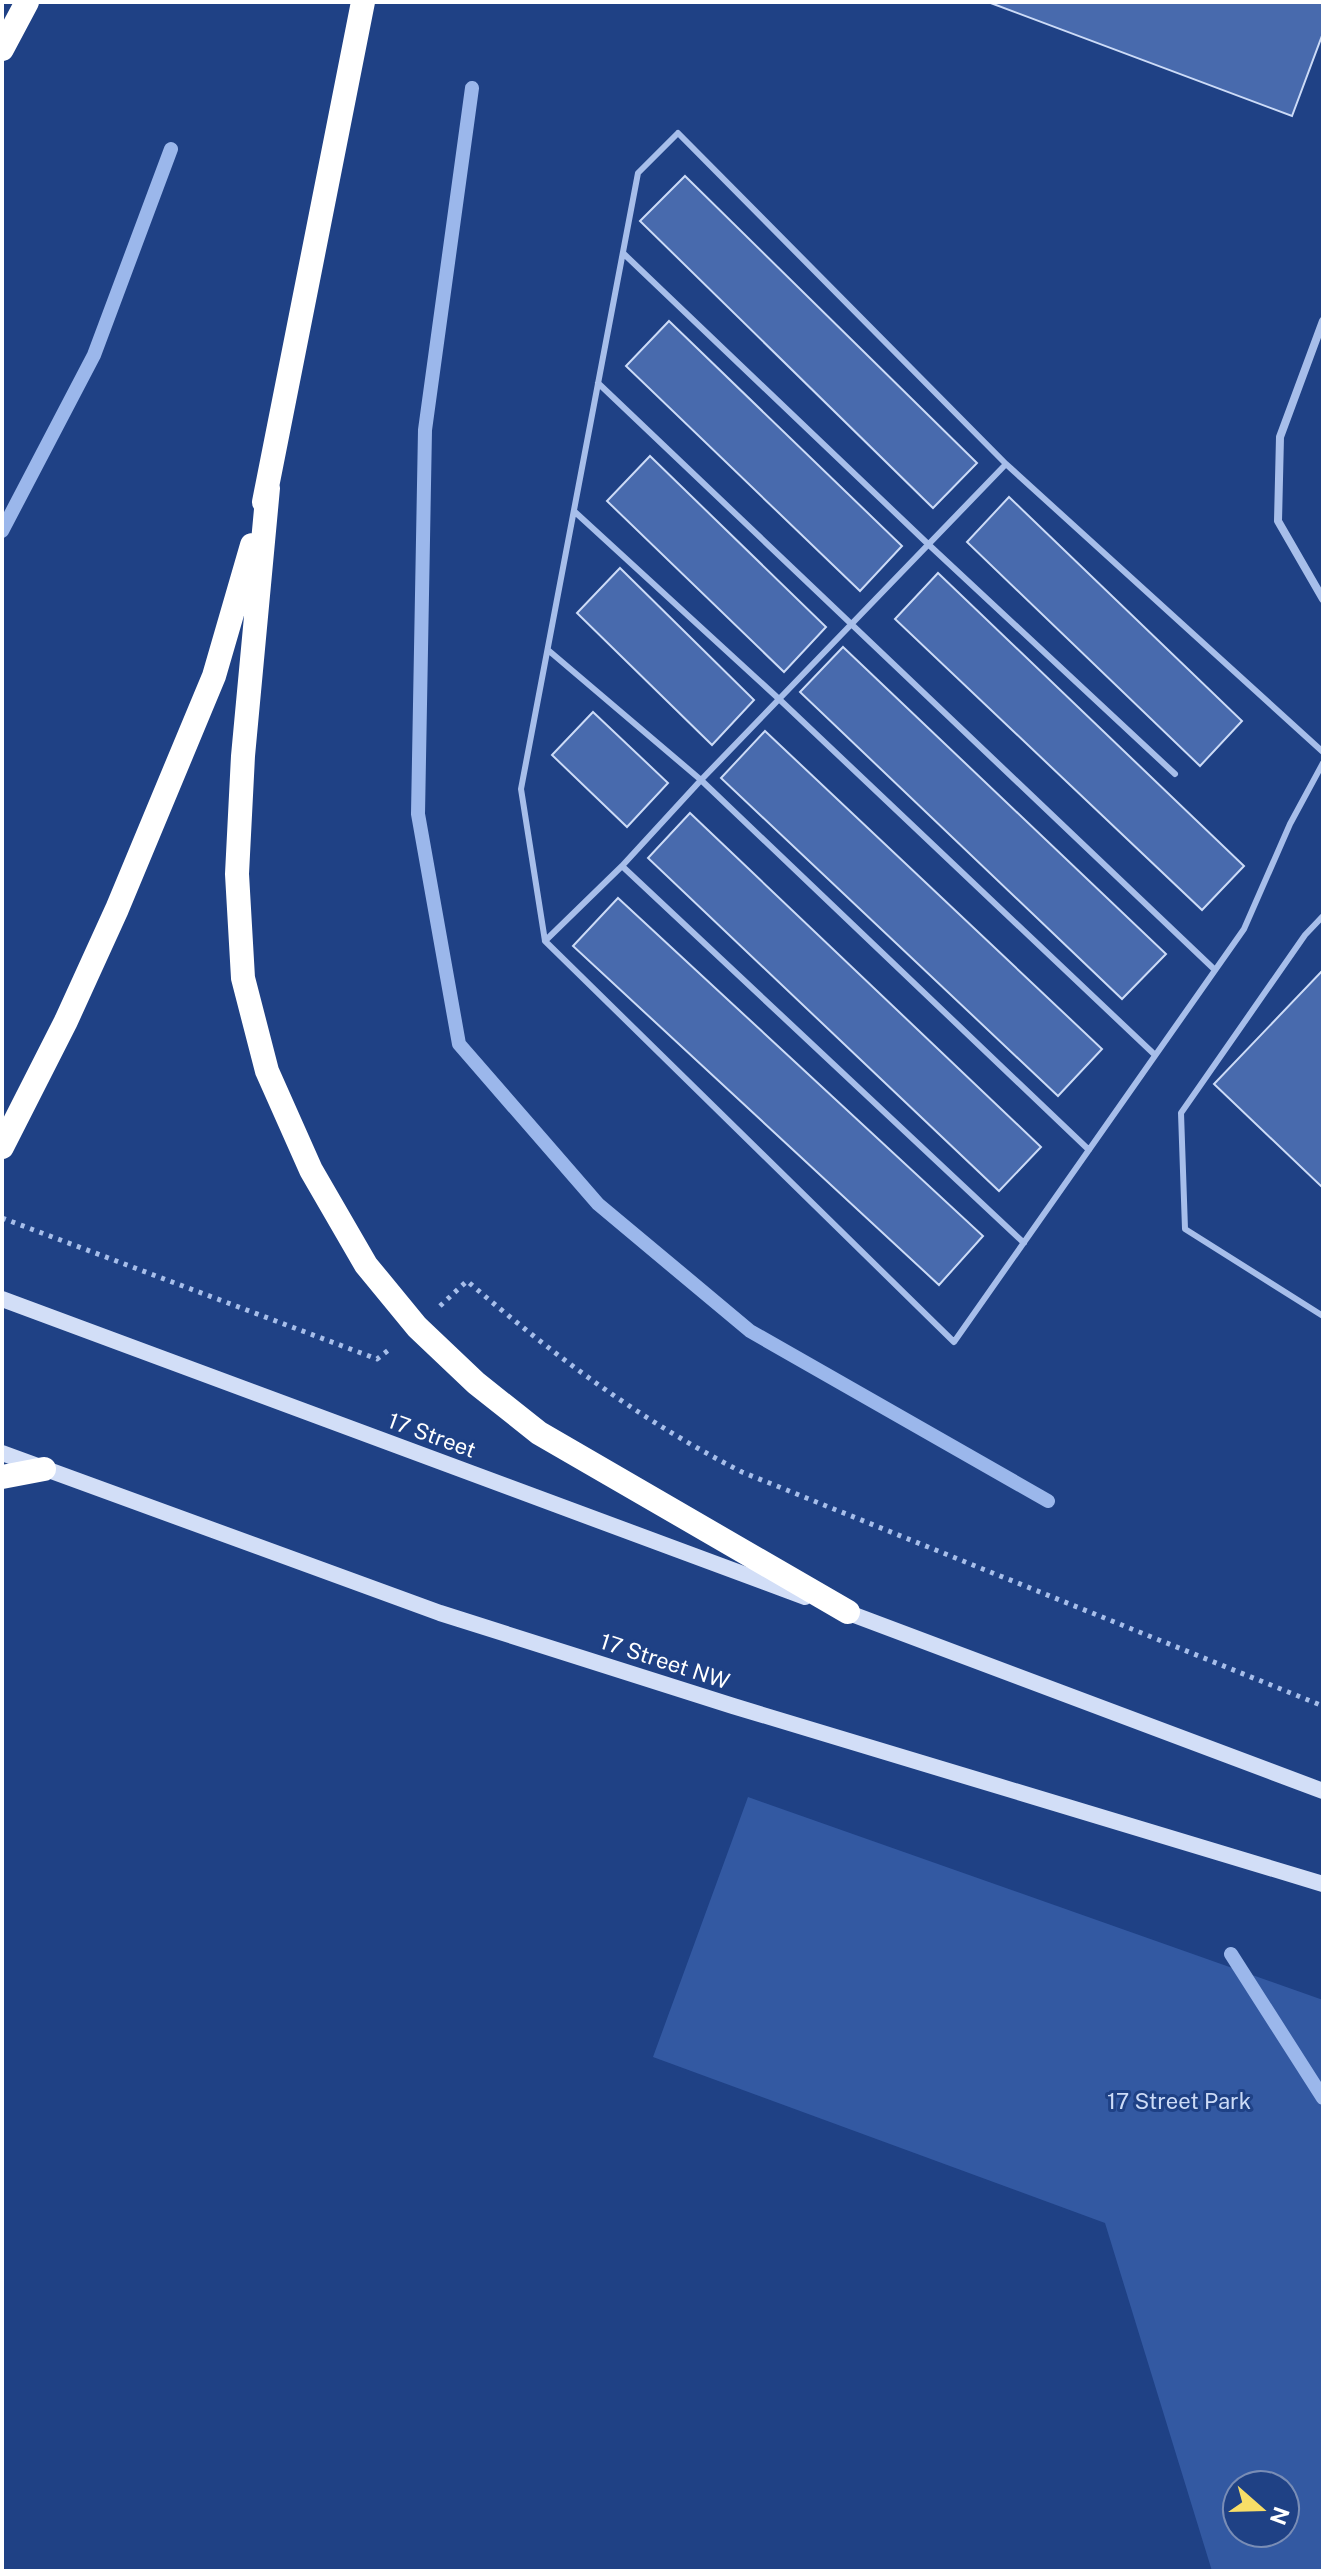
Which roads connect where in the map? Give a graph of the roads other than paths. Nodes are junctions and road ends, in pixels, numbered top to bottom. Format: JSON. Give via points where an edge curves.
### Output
{"nodes":[{"id":1,"x":27,"y":2,"type":"edge"},
{"id":2,"x":363,"y":2,"type":"edge"},
{"id":3,"x":2,"y":49,"type":"edge"},
{"id":4,"x":623,"y":253,"type":"junction"},
{"id":5,"x":1323,"y":321,"type":"edge"},
{"id":6,"x":598,"y":383,"type":"junction"},
{"id":7,"x":1006,"y":464,"type":"junction"},
{"id":8,"x":268,"y":488,"type":"junction"},
{"id":9,"x":575,"y":512,"type":"junction"},
{"id":10,"x":928,"y":544,"type":"junction"},
{"id":11,"x":1322,"y":598,"type":"edge"},
{"id":12,"x":850,"y":625,"type":"junction"},
{"id":13,"x":548,"y":650,"type":"junction"},
{"id":14,"x":779,"y":699,"type":"junction"},
{"id":15,"x":1323,"y":752,"type":"edge"},
{"id":16,"x":1323,"y":763,"type":"edge"},
{"id":17,"x":1175,"y":774,"type":"dead end"},
{"id":18,"x":701,"y":780,"type":"junction"},
{"id":19,"x":622,"y":866,"type":"junction"},
{"id":20,"x":1323,"y":916,"type":"edge"},
{"id":21,"x":545,"y":941,"type":"junction"},
{"id":22,"x":1215,"y":970,"type":"junction"},
{"id":23,"x":1155,"y":1055,"type":"junction"},
{"id":24,"x":2,"y":1147,"type":"edge"},
{"id":25,"x":1089,"y":1150,"type":"junction"},
{"id":26,"x":1024,"y":1243,"type":"junction"},
{"id":27,"x":2,"y":1299,"type":"edge"},
{"id":28,"x":1323,"y":1316,"type":"edge"},
{"id":29,"x":2,"y":1453,"type":"edge"},
{"id":30,"x":44,"y":1469,"type":"junction"},
{"id":31,"x":2,"y":1477,"type":"edge"},
{"id":32,"x":848,"y":1612,"type":"junction"},
{"id":33,"x":1323,"y":1791,"type":"edge"},
{"id":34,"x":1323,"y":1884,"type":"edge"}],
"edges":[{"from":1,"to":3,"type":"highway"},
{"from":2,"to":8,"type":"highway"},
{"from":4,"to":6,"type":"lane"},
{"from":4,"to":7,"type":"lane","via":[[638,173],[678,133]]},
{"from":4,"to":10,"type":"lane"},
{"from":5,"to":11,"type":"street","via":[[1280,437],[1278,521]]},
{"from":6,"to":9,"type":"lane"},
{"from":6,"to":12,"type":"lane"},
{"from":7,"to":10,"type":"lane"},
{"from":7,"to":15,"type":"lane"},
{"from":8,"to":24,"type":"highway","via":[[214,676],[117,909]]},
{"from":8,"to":32,"type":"highway","via":[[242,771],[237,874],[243,978],[267,1071],[311,1170],[366,1265],[417,1327],[476,1383],[539,1433]]},
{"from":9,"to":13,"type":"lane"},
{"from":9,"to":14,"type":"lane"},
{"from":10,"to":12,"type":"lane"},
{"from":10,"to":17,"type":"lane"},
{"from":12,"to":14,"type":"lane"},
{"from":12,"to":22,"type":"lane"},
{"from":13,"to":18,"type":"lane"},
{"from":13,"to":21,"type":"lane","via":[[521,789]]},
{"from":14,"to":18,"type":"lane"},
{"from":14,"to":23,"type":"lane"},
{"from":16,"to":22,"type":"lane","via":[[1244,929]]},
{"from":18,"to":19,"type":"lane"},
{"from":18,"to":25,"type":"lane"},
{"from":19,"to":21,"type":"lane"},
{"from":19,"to":26,"type":"lane"},
{"from":20,"to":28,"type":"lane","via":[[1181,1113],[1185,1229]]},
{"from":21,"to":26,"type":"lane","via":[[954,1342]]},
{"from":22,"to":23,"type":"lane"},
{"from":23,"to":25,"type":"lane"},
{"from":25,"to":26,"type":"lane"},
{"from":27,"to":32,"type":"main road","name":"17 Street"},
{"from":29,"to":30,"type":"main road","name":"17 Street NW"},
{"from":30,"to":31,"type":"highway"},
{"from":30,"to":34,"type":"main road","name":"17 Street NW","via":[[455,1617]]},
{"from":32,"to":33,"type":"main road"}]}
